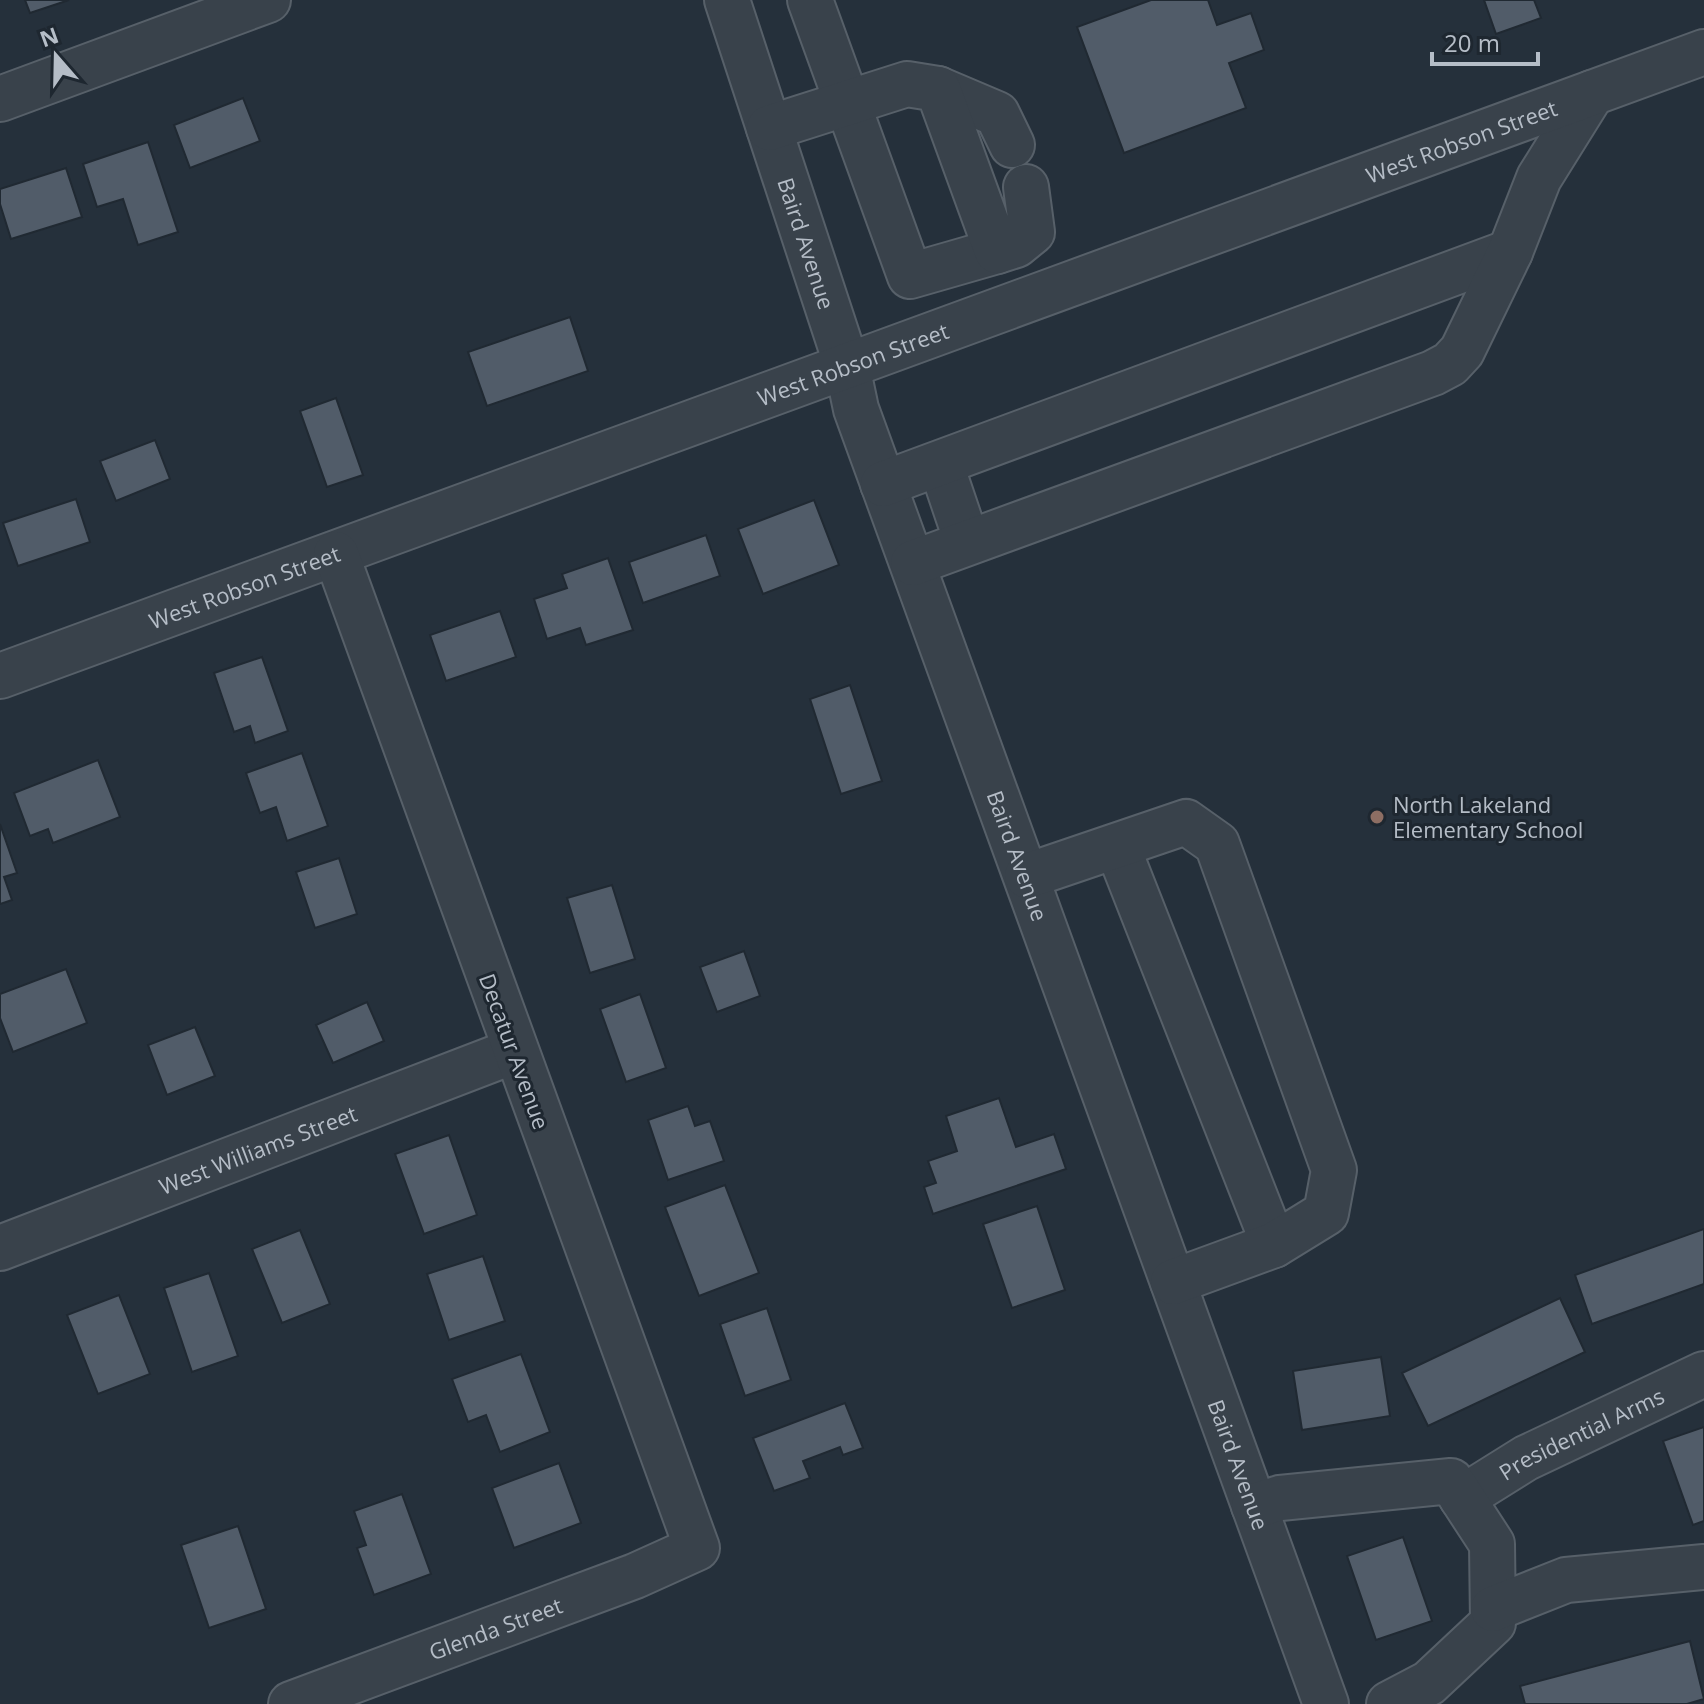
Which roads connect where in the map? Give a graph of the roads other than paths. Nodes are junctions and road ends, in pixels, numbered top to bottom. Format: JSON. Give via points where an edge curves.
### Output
{"nodes":[{"id":1,"x":268,"y":0,"type":"edge"},
{"id":2,"x":727,"y":0,"type":"edge"},
{"id":3,"x":810,"y":0,"type":"edge"},
{"id":4,"x":1704,"y":52,"type":"edge"},
{"id":5,"x":938,"y":89,"type":"junction"},
{"id":6,"x":1592,"y":93,"type":"junction"},
{"id":7,"x":0,"y":99,"type":"edge"},
{"id":8,"x":847,"y":103,"type":"junction"},
{"id":9,"x":769,"y":128,"type":"junction"},
{"id":10,"x":1485,"y":132,"type":"junction"},
{"id":11,"x":1012,"y":145,"type":"dead end"},
{"id":12,"x":1539,"y":178,"type":"junction"},
{"id":13,"x":1026,"y":187,"type":"dead end"},
{"id":14,"x":1006,"y":248,"type":"junction"},
{"id":15,"x":1510,"y":252,"type":"junction"},
{"id":16,"x":1035,"y":297,"type":"junction"},
{"id":17,"x":847,"y":366,"type":"junction"},
{"id":18,"x":941,"y":465,"type":"junction"},
{"id":19,"x":883,"y":484,"type":"junction"},
{"id":20,"x":967,"y":542,"type":"junction"},
{"id":21,"x":336,"y":554,"type":"junction"},
{"id":22,"x":913,"y":563,"type":"junction"},
{"id":23,"x":0,"y":676,"type":"edge"},
{"id":24,"x":1117,"y":846,"type":"junction"},
{"id":25,"x":1027,"y":876,"type":"junction"},
{"id":26,"x":514,"y":1051,"type":"junction"},
{"id":27,"x":1274,"y":1245,"type":"junction"},
{"id":28,"x":0,"y":1248,"type":"edge"},
{"id":29,"x":1173,"y":1282,"type":"junction"},
{"id":30,"x":1704,"y":1374,"type":"edge"},
{"id":31,"x":1462,"y":1498,"type":"junction"},
{"id":32,"x":1254,"y":1506,"type":"junction"},
{"id":33,"x":697,"y":1548,"type":"joint"},
{"id":34,"x":1704,"y":1567,"type":"edge"},
{"id":35,"x":1493,"y":1609,"type":"junction"},
{"id":36,"x":291,"y":1704,"type":"edge"},
{"id":37,"x":1326,"y":1704,"type":"edge"},
{"id":38,"x":1389,"y":1704,"type":"edge"}],
"edges":[{"from":1,"to":7,"type":"street"},
{"from":2,"to":9,"type":"street","name":"Baird Avenue"},
{"from":3,"to":8,"type":"street"},
{"from":4,"to":6,"type":"street","name":"West Robson Street"},
{"from":5,"to":8,"type":"street","via":[[907,84]]},
{"from":5,"to":11,"type":"street","via":[[997,114]]},
{"from":5,"to":14,"type":"street"},
{"from":6,"to":10,"type":"street","name":"West Robson Street"},
{"from":6,"to":12,"type":"street"},
{"from":8,"to":9,"type":"street"},
{"from":8,"to":14,"type":"street","via":[[910,276]]},
{"from":9,"to":17,"type":"street","name":"Baird Avenue"},
{"from":10,"to":12,"type":"street"},
{"from":10,"to":16,"type":"street","name":"West Robson Street"},
{"from":12,"to":15,"type":"street"},
{"from":13,"to":14,"type":"street","via":[[1032,232]]},
{"from":14,"to":16,"type":"street"},
{"from":15,"to":18,"type":"street"},
{"from":15,"to":20,"type":"street","via":[[1462,351],[1433,373]]},
{"from":16,"to":17,"type":"street","name":"West Robson Street"},
{"from":17,"to":19,"type":"street","name":"Baird Avenue"},
{"from":17,"to":21,"type":"street","name":"West Robson Street"},
{"from":18,"to":19,"type":"street"},
{"from":18,"to":20,"type":"street"},
{"from":19,"to":22,"type":"street","name":"Baird Avenue"},
{"from":20,"to":22,"type":"street"},
{"from":21,"to":23,"type":"street","name":"West Robson Street"},
{"from":21,"to":26,"type":"street","name":"Decatur Avenue"},
{"from":22,"to":25,"type":"street","name":"Baird Avenue"},
{"from":24,"to":25,"type":"street"},
{"from":24,"to":27,"type":"street"},
{"from":24,"to":27,"type":"street","via":[[1186,822],[1217,844],[1334,1170],[1326,1213]]},
{"from":25,"to":29,"type":"street","name":"Baird Avenue"},
{"from":26,"to":28,"type":"street","name":"West Williams Street"},
{"from":26,"to":33,"type":"street","name":"Decatur Avenue"},
{"from":27,"to":29,"type":"street"},
{"from":29,"to":32,"type":"street","name":"Baird Avenue"},
{"from":30,"to":31,"type":"street","name":"Presidential Arms","via":[[1526,1458]]},
{"from":31,"to":32,"type":"street","via":[[1451,1481],[1280,1498]]},
{"from":31,"to":35,"type":"street","via":[[1492,1544]]},
{"from":32,"to":37,"type":"street","name":"Baird Avenue"},
{"from":33,"to":36,"type":"street","name":"Glenda Street"},
{"from":34,"to":35,"type":"street","via":[[1566,1580]]},
{"from":35,"to":38,"type":"street","via":[[1493,1623],[1429,1683]]}]}
